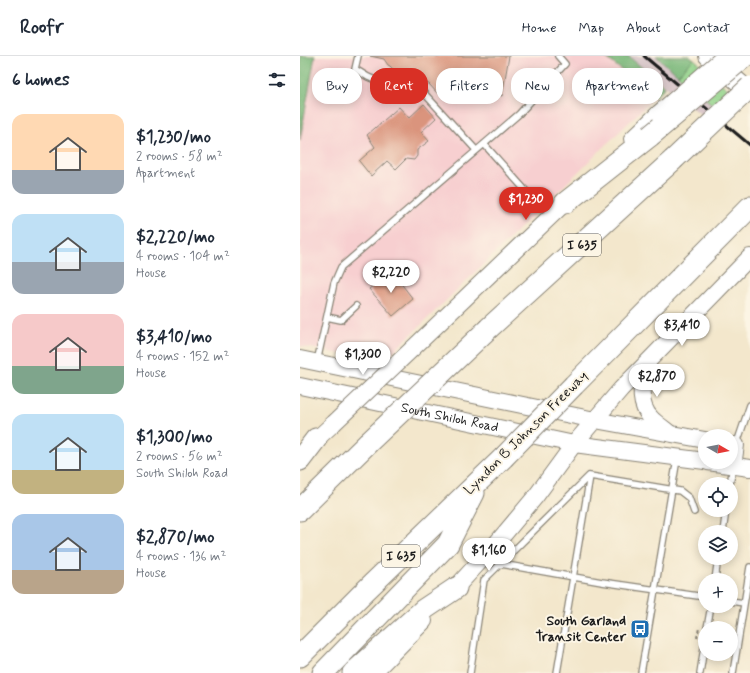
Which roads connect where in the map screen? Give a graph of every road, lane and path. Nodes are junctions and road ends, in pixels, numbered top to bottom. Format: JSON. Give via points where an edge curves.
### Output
{"nodes":[{"id":1,"x":358,"y":56,"type":"edge"},
{"id":2,"x":558,"y":56,"type":"edge"},
{"id":3,"x":708,"y":56,"type":"edge"},
{"id":4,"x":726,"y":56,"type":"edge"},
{"id":5,"x":745,"y":56,"type":"edge"},
{"id":6,"x":750,"y":87,"type":"edge"},
{"id":7,"x":750,"y":92,"type":"edge"},
{"id":8,"x":484,"y":144,"type":"junction"},
{"id":9,"x":476,"y":150,"type":"junction"},
{"id":10,"x":526,"y":191,"type":"dead end"},
{"id":11,"x":565,"y":203,"type":"junction"},
{"id":12,"x":750,"y":207,"type":"edge"},
{"id":13,"x":750,"y":257,"type":"edge"},
{"id":14,"x":356,"y":306,"type":"dead end"},
{"id":15,"x":327,"y":317,"type":"junction"},
{"id":16,"x":300,"y":359,"type":"edge"},
{"id":17,"x":649,"y":362,"type":"junction"},
{"id":18,"x":317,"y":363,"type":"junction"},
{"id":19,"x":307,"y":387,"type":"edge"},
{"id":20,"x":750,"y":405,"type":"edge"},
{"id":21,"x":595,"y":420,"type":"junction"},
{"id":22,"x":669,"y":433,"type":"junction"},
{"id":23,"x":316,"y":439,"type":"junction"},
{"id":24,"x":698,"y":439,"type":"edge"},
{"id":25,"x":574,"y":444,"type":"junction"},
{"id":26,"x":739,"y":446,"type":"edge"},
{"id":27,"x":300,"y":455,"type":"edge"},
{"id":28,"x":677,"y":457,"type":"junction"},
{"id":29,"x":300,"y":460,"type":"edge"},
{"id":30,"x":698,"y":461,"type":"edge"},
{"id":31,"x":738,"y":467,"type":"edge"},
{"id":32,"x":750,"y":468,"type":"edge"},
{"id":33,"x":590,"y":476,"type":"junction"},
{"id":34,"x":482,"y":477,"type":"junction"},
{"id":35,"x":672,"y":489,"type":"junction"},
{"id":36,"x":300,"y":510,"type":"edge"},
{"id":37,"x":694,"y":512,"type":"dead end"},
{"id":38,"x":492,"y":549,"type":"junction"},
{"id":39,"x":501,"y":564,"type":"junction"},
{"id":40,"x":750,"y":567,"type":"edge"},
{"id":41,"x":572,"y":577,"type":"junction"},
{"id":42,"x":456,"y":588,"type":"junction"},
{"id":43,"x":655,"y":590,"type":"junction"},
{"id":44,"x":698,"y":597,"type":"edge"},
{"id":45,"x":738,"y":603,"type":"edge"},
{"id":46,"x":744,"y":604,"type":"junction"},
{"id":47,"x":698,"y":633,"type":"edge"},
{"id":48,"x":696,"y":643,"type":"dead end"},
{"id":49,"x":300,"y":656,"type":"edge"},
{"id":50,"x":702,"y":661,"type":"edge"},
{"id":51,"x":323,"y":673,"type":"edge"},
{"id":52,"x":353,"y":673,"type":"edge"},
{"id":53,"x":373,"y":673,"type":"edge"},
{"id":54,"x":470,"y":673,"type":"edge"},
{"id":55,"x":557,"y":673,"type":"edge"},
{"id":56,"x":641,"y":673,"type":"edge"},
{"id":57,"x":700,"y":673,"type":"edge"},
{"id":58,"x":733,"y":673,"type":"edge"}],
"edges":[{"from":1,"to":9,"type":"lane","via":[[355,69],[368,77],[394,88],[423,92]]},
{"from":2,"to":8,"type":"lane","via":[[565,64],[519,114]]},
{"from":3,"to":7,"type":"main road"},
{"from":4,"to":11,"type":"main road","bridge":true,"via":[[659,113]]},
{"from":5,"to":11,"type":"highway","bridge":true},
{"from":6,"to":36,"type":"highway","number":"I 635","bridge":true,"via":[[489,328]]},
{"from":8,"to":9,"type":"lane"},
{"from":8,"to":10,"type":"lane"},
{"from":9,"to":15,"type":"lane","via":[[341,267],[334,283]]},
{"from":11,"to":23,"type":"main road","bridge":true},
{"from":12,"to":34,"type":"highway","name":"Lyndon B Johnson Freeway","number":"I 635","bridge":true},
{"from":13,"to":17,"type":"main road"},
{"from":14,"to":15,"type":"lane","via":[[341,320]]},
{"from":15,"to":18,"type":"lane"},
{"from":16,"to":18,"type":"main road","name":"South Shiloh Road"},
{"from":17,"to":21,"type":"main road","via":[[621,389]]},
{"from":17,"to":22,"type":"main road","via":[[642,380],[644,406],[650,417]]},
{"from":18,"to":19,"type":"main road"},
{"from":18,"to":21,"type":"main road","name":"South Shiloh Road"},
{"from":19,"to":25,"type":"main road","name":"South Shiloh Road"},
{"from":20,"to":26,"type":"lane"},
{"from":21,"to":22,"type":"main road","name":"South Shiloh Road"},
{"from":21,"to":25,"type":"main road"},
{"from":22,"to":24,"type":"main road","name":"South Shiloh Road"},
{"from":23,"to":27,"type":"main road"},
{"from":23,"to":29,"type":"highway"},
{"from":25,"to":28,"type":"main road","name":"South Shiloh Road"},
{"from":25,"to":38,"type":"main road","via":[[536,496]]},
{"from":28,"to":30,"type":"main road","name":"South Shiloh Road"},
{"from":28,"to":35,"type":"lane"},
{"from":31,"to":32,"type":"main road"},
{"from":33,"to":35,"type":"lane"},
{"from":33,"to":39,"type":"lane"},
{"from":33,"to":41,"type":"lane"},
{"from":34,"to":49,"type":"highway","name":"Lyndon B Johnson Freeway","number":"I 635"},
{"from":34,"to":51,"type":"highway","via":[[448,544]]},
{"from":35,"to":37,"type":"lane","via":[[689,498]]},
{"from":35,"to":43,"type":"lane"},
{"from":38,"to":39,"type":"lane"},
{"from":38,"to":39,"type":"lane"},
{"from":38,"to":42,"type":"main road"},
{"from":39,"to":41,"type":"lane"},
{"from":39,"to":54,"type":"lane","via":[[484,580]]},
{"from":40,"to":46,"type":"lane"},
{"from":41,"to":43,"type":"lane"},
{"from":41,"to":55,"type":"lane"},
{"from":42,"to":52,"type":"highway","via":[[423,610]]},
{"from":42,"to":53,"type":"main road"},
{"from":43,"to":44,"type":"lane"},
{"from":43,"to":56,"type":"lane"},
{"from":45,"to":46,"type":"lane"},
{"from":46,"to":58,"type":"lane"},
{"from":47,"to":48,"type":"path"},
{"from":50,"to":57,"type":"lane"}]}
